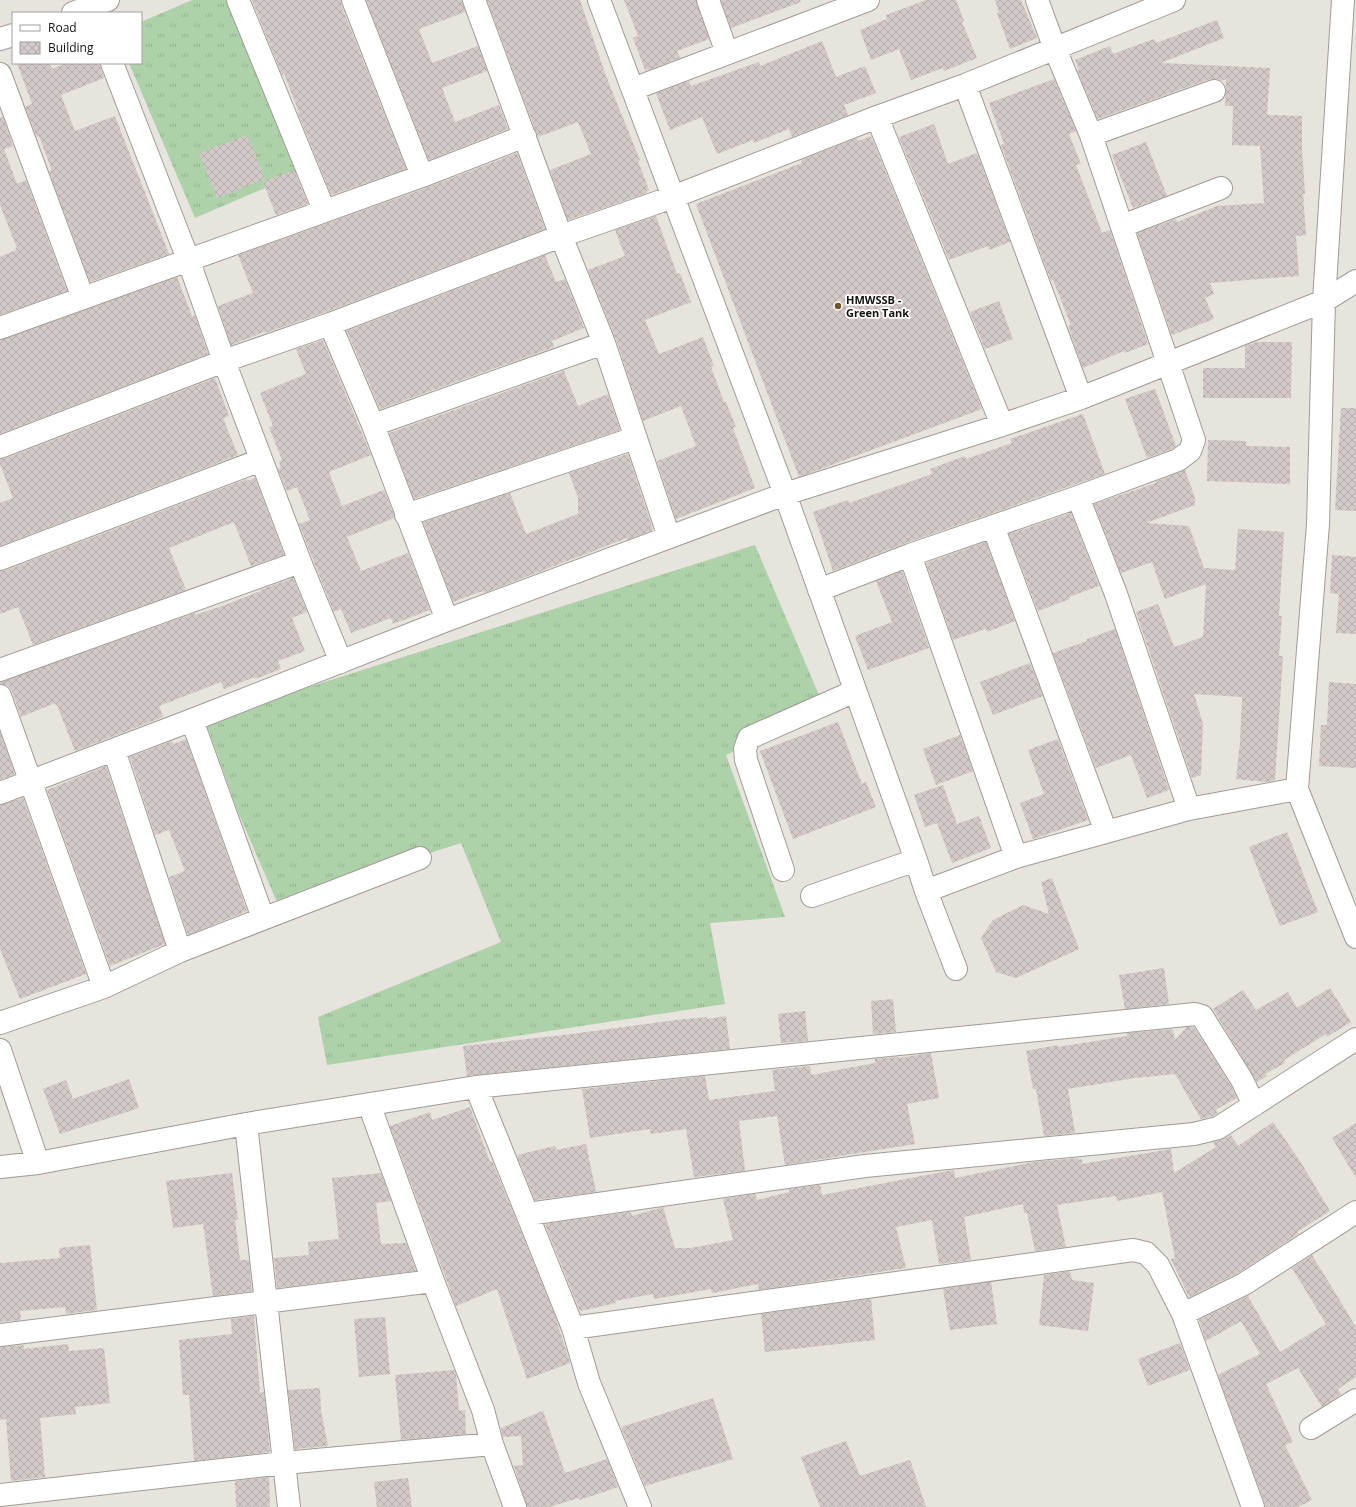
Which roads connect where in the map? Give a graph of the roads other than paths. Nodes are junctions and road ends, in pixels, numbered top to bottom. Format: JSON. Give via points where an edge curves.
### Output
{"nodes":[{"id":1,"x":238,"y":0,"type":"edge"},
{"id":2,"x":353,"y":0,"type":"edge"},
{"id":3,"x":474,"y":0,"type":"edge"},
{"id":4,"x":599,"y":0,"type":"edge"},
{"id":5,"x":708,"y":0,"type":"edge"},
{"id":6,"x":868,"y":0,"type":"edge"},
{"id":7,"x":1036,"y":0,"type":"edge"},
{"id":8,"x":1343,"y":0,"type":"edge"},
{"id":9,"x":1165,"y":2,"type":"edge"},
{"id":10,"x":12,"y":35,"type":"edge"},
{"id":11,"x":0,"y":39,"type":"edge"},
{"id":12,"x":1055,"y":49,"type":"junction"},
{"id":13,"x":727,"y":53,"type":"junction"},
{"id":14,"x":112,"y":64,"type":"edge"},
{"id":15,"x":0,"y":74,"type":"edge"},
{"id":16,"x":965,"y":85,"type":"junction"},
{"id":17,"x":633,"y":89,"type":"junction"},
{"id":18,"x":1214,"y":91,"type":"dead end"},
{"id":19,"x":877,"y":117,"type":"junction"},
{"id":20,"x":1091,"y":135,"type":"junction"},
{"id":21,"x":525,"y":136,"type":"junction"},
{"id":22,"x":422,"y":176,"type":"junction"},
{"id":23,"x":1221,"y":188,"type":"dead end"},
{"id":24,"x":673,"y":197,"type":"junction"},
{"id":25,"x":324,"y":210,"type":"junction"},
{"id":26,"x":1122,"y":226,"type":"junction"},
{"id":27,"x":561,"y":236,"type":"junction"},
{"id":28,"x":188,"y":259,"type":"junction"},
{"id":29,"x":1356,"y":282,"type":"edge"},
{"id":30,"x":83,"y":298,"type":"junction"},
{"id":31,"x":1324,"y":301,"type":"junction"},
{"id":32,"x":330,"y":324,"type":"junction"},
{"id":33,"x":0,"y":328,"type":"edge"},
{"id":34,"x":604,"y":343,"type":"junction"},
{"id":35,"x":224,"y":361,"type":"junction"},
{"id":36,"x":1168,"y":362,"type":"junction"},
{"id":37,"x":1081,"y":398,"type":"junction"},
{"id":38,"x":373,"y":425,"type":"junction"},
{"id":39,"x":1002,"y":426,"type":"junction"},
{"id":40,"x":635,"y":438,"type":"junction"},
{"id":41,"x":0,"y":447,"type":"edge"},
{"id":42,"x":261,"y":460,"type":"junction"},
{"id":43,"x":785,"y":494,"type":"junction"},
{"id":44,"x":1078,"y":497,"type":"junction"},
{"id":45,"x":406,"y":515,"type":"junction"},
{"id":46,"x":993,"y":526,"type":"junction"},
{"id":47,"x":669,"y":537,"type":"junction"},
{"id":48,"x":910,"y":555,"type":"junction"},
{"id":49,"x":0,"y":559,"type":"edge"},
{"id":50,"x":300,"y":562,"type":"junction"},
{"id":51,"x":819,"y":590,"type":"junction"},
{"id":52,"x":447,"y":620,"type":"junction"},
{"id":53,"x":340,"y":662,"type":"junction"},
{"id":54,"x":0,"y":670,"type":"edge"},
{"id":55,"x":855,"y":690,"type":"junction"},
{"id":56,"x":0,"y":696,"type":"edge"},
{"id":57,"x":192,"y":720,"type":"junction"},
{"id":58,"x":114,"y":750,"type":"junction"},
{"id":59,"x":30,"y":782,"type":"junction"},
{"id":60,"x":1297,"y":789,"type":"junction"},
{"id":61,"x":0,"y":793,"type":"edge"},
{"id":62,"x":1189,"y":809,"type":"junction"},
{"id":63,"x":1106,"y":832,"type":"junction"},
{"id":64,"x":420,"y":858,"type":"dead end"},
{"id":65,"x":1016,"y":858,"type":"junction"},
{"id":66,"x":916,"y":860,"type":"junction"},
{"id":67,"x":783,"y":870,"type":"dead end"},
{"id":68,"x":926,"y":891,"type":"junction"},
{"id":69,"x":812,"y":896,"type":"dead end"},
{"id":70,"x":263,"y":918,"type":"junction"},
{"id":71,"x":1356,"y":934,"type":"edge"},
{"id":72,"x":180,"y":951,"type":"junction"},
{"id":73,"x":956,"y":970,"type":"dead end"},
{"id":74,"x":104,"y":987,"type":"junction"},
{"id":75,"x":0,"y":1023,"type":"edge"},
{"id":76,"x":1356,"y":1039,"type":"edge"},
{"id":77,"x":0,"y":1050,"type":"edge"},
{"id":78,"x":476,"y":1087,"type":"junction"},
{"id":79,"x":369,"y":1104,"type":"junction"},
{"id":80,"x":1254,"y":1105,"type":"junction"},
{"id":81,"x":246,"y":1124,"type":"junction"},
{"id":82,"x":38,"y":1163,"type":"junction"},
{"id":83,"x":0,"y":1167,"type":"edge"},
{"id":84,"x":1356,"y":1212,"type":"edge"},
{"id":85,"x":528,"y":1214,"type":"junction"},
{"id":86,"x":433,"y":1281,"type":"junction"},
{"id":87,"x":266,"y":1302,"type":"junction"},
{"id":88,"x":1183,"y":1314,"type":"junction"},
{"id":89,"x":573,"y":1328,"type":"junction"},
{"id":90,"x":0,"y":1335,"type":"edge"},
{"id":91,"x":1356,"y":1400,"type":"edge"},
{"id":92,"x":1311,"y":1428,"type":"dead end"},
{"id":93,"x":492,"y":1444,"type":"junction"},
{"id":94,"x":284,"y":1463,"type":"junction"},
{"id":95,"x":0,"y":1495,"type":"edge"},
{"id":96,"x":289,"y":1507,"type":"edge"},
{"id":97,"x":515,"y":1507,"type":"edge"},
{"id":98,"x":640,"y":1507,"type":"edge"},
{"id":99,"x":1254,"y":1507,"type":"edge"}],
"edges":[{"from":1,"to":25,"type":"street"},
{"from":2,"to":22,"type":"street"},
{"from":3,"to":21,"type":"street"},
{"from":4,"to":17,"type":"street"},
{"from":5,"to":13,"type":"street"},
{"from":6,"to":13,"type":"street"},
{"from":7,"to":12,"type":"street"},
{"from":8,"to":31,"type":"street"},
{"from":9,"to":12,"type":"street"},
{"from":10,"to":11,"type":"street"},
{"from":12,"to":16,"type":"street"},
{"from":12,"to":20,"type":"street"},
{"from":13,"to":17,"type":"street"},
{"from":14,"to":28,"type":"street"},
{"from":15,"to":30,"type":"street"},
{"from":16,"to":19,"type":"street"},
{"from":16,"to":37,"type":"street"},
{"from":17,"to":24,"type":"street"},
{"from":18,"to":20,"type":"street"},
{"from":19,"to":24,"type":"street"},
{"from":19,"to":39,"type":"street"},
{"from":20,"to":26,"type":"street"},
{"from":21,"to":22,"type":"street"},
{"from":21,"to":27,"type":"street"},
{"from":22,"to":25,"type":"street"},
{"from":23,"to":26,"type":"street"},
{"from":24,"to":27,"type":"street"},
{"from":24,"to":43,"type":"street"},
{"from":25,"to":28,"type":"street"},
{"from":26,"to":36,"type":"street"},
{"from":27,"to":32,"type":"street"},
{"from":27,"to":34,"type":"street"},
{"from":28,"to":30,"type":"street"},
{"from":28,"to":35,"type":"street"},
{"from":29,"to":31,"type":"street"},
{"from":30,"to":33,"type":"street"},
{"from":31,"to":36,"type":"street"},
{"from":31,"to":60,"type":"street","via":[[1318,524]]},
{"from":32,"to":35,"type":"street"},
{"from":32,"to":38,"type":"street"},
{"from":34,"to":38,"type":"street"},
{"from":34,"to":40,"type":"street"},
{"from":35,"to":41,"type":"street"},
{"from":35,"to":42,"type":"street"},
{"from":36,"to":37,"type":"street"},
{"from":36,"to":44,"type":"street","via":[[1194,440],[1190,451],[1178,460]]},
{"from":37,"to":39,"type":"street"},
{"from":38,"to":45,"type":"street"},
{"from":39,"to":43,"type":"street"},
{"from":40,"to":45,"type":"street"},
{"from":40,"to":47,"type":"street"},
{"from":42,"to":49,"type":"street"},
{"from":42,"to":50,"type":"street"},
{"from":43,"to":47,"type":"street"},
{"from":43,"to":51,"type":"street"},
{"from":44,"to":46,"type":"street"},
{"from":44,"to":62,"type":"street","via":[[1116,594]]},
{"from":45,"to":52,"type":"street"},
{"from":46,"to":48,"type":"street"},
{"from":46,"to":63,"type":"street"},
{"from":47,"to":52,"type":"street"},
{"from":48,"to":51,"type":"street"},
{"from":48,"to":65,"type":"street"},
{"from":50,"to":53,"type":"street"},
{"from":50,"to":54,"type":"street"},
{"from":51,"to":55,"type":"street"},
{"from":52,"to":53,"type":"street"},
{"from":53,"to":57,"type":"street"},
{"from":55,"to":66,"type":"street"},
{"from":55,"to":67,"type":"street","via":[[749,738],[745,749],[746,760]]},
{"from":56,"to":59,"type":"street"},
{"from":57,"to":58,"type":"street"},
{"from":57,"to":70,"type":"street"},
{"from":58,"to":59,"type":"street"},
{"from":58,"to":72,"type":"street"},
{"from":59,"to":61,"type":"street"},
{"from":59,"to":74,"type":"street"},
{"from":60,"to":62,"type":"street"},
{"from":60,"to":71,"type":"street"},
{"from":62,"to":63,"type":"street"},
{"from":63,"to":65,"type":"street"},
{"from":64,"to":70,"type":"street"},
{"from":65,"to":68,"type":"street"},
{"from":66,"to":68,"type":"street"},
{"from":66,"to":69,"type":"street"},
{"from":68,"to":73,"type":"street"},
{"from":70,"to":72,"type":"street"},
{"from":72,"to":74,"type":"street"},
{"from":74,"to":75,"type":"street"},
{"from":76,"to":80,"type":"street"},
{"from":77,"to":82,"type":"street"},
{"from":78,"to":79,"type":"street"},
{"from":78,"to":80,"type":"street","via":[[1196,1014],[1202,1016],[1242,1080]]},
{"from":78,"to":85,"type":"street"},
{"from":79,"to":81,"type":"street"},
{"from":79,"to":86,"type":"street"},
{"from":80,"to":85,"type":"street","via":[[1218,1128],[1194,1134],[865,1166]]},
{"from":81,"to":82,"type":"street"},
{"from":81,"to":87,"type":"street"},
{"from":82,"to":83,"type":"street"},
{"from":84,"to":88,"type":"street","via":[[1244,1284]]},
{"from":85,"to":89,"type":"street"},
{"from":86,"to":87,"type":"street"},
{"from":86,"to":93,"type":"street","via":[[483,1410]]},
{"from":87,"to":90,"type":"street","via":[[152,1314]]},
{"from":87,"to":94,"type":"street"},
{"from":88,"to":89,"type":"street","via":[[1158,1265],[1146,1253],[1133,1250]]},
{"from":88,"to":99,"type":"street"},
{"from":89,"to":98,"type":"street","via":[[590,1382]]},
{"from":91,"to":92,"type":"street"},
{"from":93,"to":94,"type":"street"},
{"from":93,"to":97,"type":"street"},
{"from":94,"to":95,"type":"street"},
{"from":94,"to":96,"type":"street"}]}
